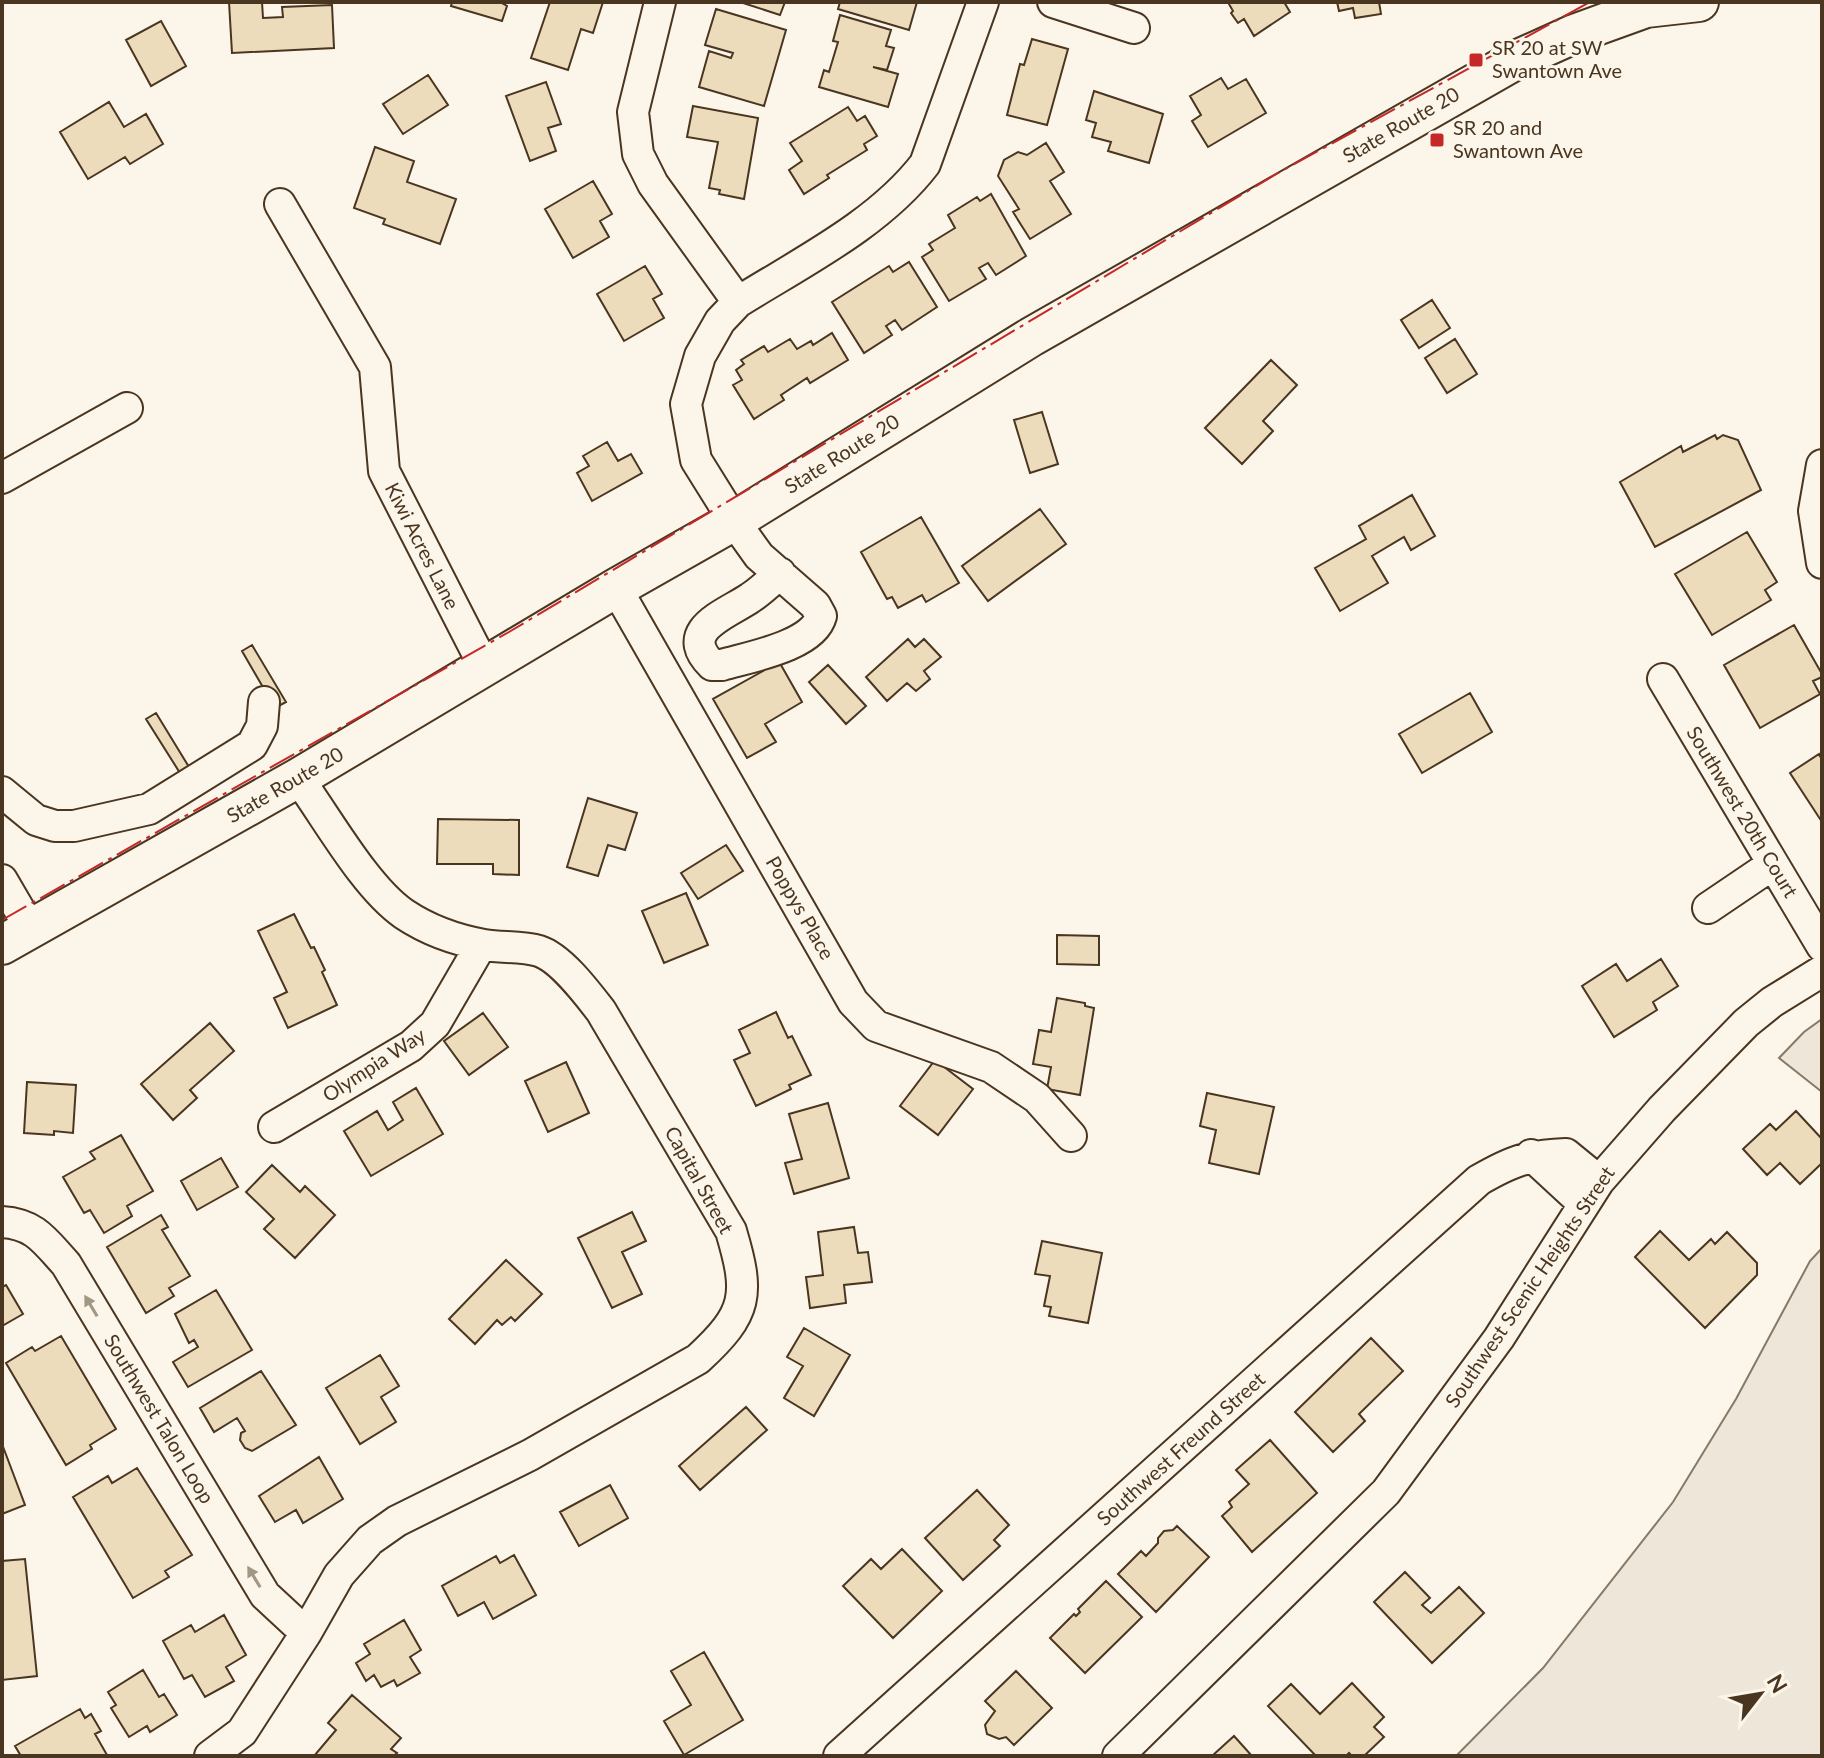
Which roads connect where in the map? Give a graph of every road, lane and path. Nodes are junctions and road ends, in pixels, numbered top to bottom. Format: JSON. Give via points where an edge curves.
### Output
{"nodes":[{"id":1,"x":660,"y":2,"type":"edge"},
{"id":2,"x":983,"y":2,"type":"edge"},
{"id":3,"x":1053,"y":2,"type":"edge"},
{"id":4,"x":1699,"y":2,"type":"edge"},
{"id":5,"x":1134,"y":28,"type":"dead end"},
{"id":6,"x":280,"y":204,"type":"dead end"},
{"id":7,"x":738,"y":302,"type":"junction"},
{"id":8,"x":127,"y":408,"type":"dead end"},
{"id":9,"x":1822,"y":465,"type":"edge"},
{"id":10,"x":2,"y":478,"type":"edge"},
{"id":11,"x":734,"y":521,"type":"junction"},
{"id":12,"x":1821,"y":561,"type":"edge"},
{"id":13,"x":780,"y":573,"type":"dead end"},
{"id":14,"x":616,"y":588,"type":"junction"},
{"id":15,"x":485,"y":668,"type":"junction"},
{"id":16,"x":1663,"y":679,"type":"dead end"},
{"id":17,"x":264,"y":702,"type":"dead end"},
{"id":18,"x":298,"y":778,"type":"junction"},
{"id":19,"x":2,"y":792,"type":"edge"},
{"id":20,"x":1773,"y":864,"type":"junction"},
{"id":21,"x":2,"y":880,"type":"edge"},
{"id":22,"x":1708,"y":908,"type":"dead end"},
{"id":23,"x":16,"y":936,"type":"edge"},
{"id":24,"x":481,"y":945,"type":"junction"},
{"id":25,"x":1822,"y":946,"type":"edge"},
{"id":26,"x":1822,"y":971,"type":"edge"},
{"id":27,"x":274,"y":1127,"type":"dead end"},
{"id":28,"x":1071,"y":1136,"type":"dead end"},
{"id":29,"x":1592,"y":1192,"type":"junction"},
{"id":30,"x":2,"y":1222,"type":"edge"},
{"id":31,"x":306,"y":1633,"type":"junction"},
{"id":32,"x":210,"y":1756,"type":"edge"},
{"id":33,"x":839,"y":1756,"type":"edge"},
{"id":34,"x":1118,"y":1756,"type":"edge"}],
"edges":[{"from":1,"to":7,"type":"street","via":[[633,112],[638,154],[653,184]]},
{"from":2,"to":7,"type":"street","via":[[925,164],[911,183],[876,214]]},
{"from":3,"to":5,"type":"street"},
{"from":4,"to":11,"type":"main road","name":"State Route 20","via":[[1646,8],[1514,61],[1031,337]]},
{"from":6,"to":15,"type":"street","name":"Kiwi Acres Lane","via":[[375,367],[384,471]]},
{"from":7,"to":11,"type":"street","via":[[700,356],[686,404],[696,460]]},
{"from":8,"to":10,"type":"street"},
{"from":9,"to":12,"type":"street","via":[[1814,511]]},
{"from":11,"to":13,"type":"street","via":[[759,556]]},
{"from":11,"to":14,"type":"main road","name":"State Route 20"},
{"from":14,"to":15,"type":"main road","name":"State Route 20"},
{"from":14,"to":28,"type":"street","name":"Poppys Place","via":[[853,1002],[876,1026],[991,1067],[1037,1098]]},
{"from":15,"to":18,"type":"main road","name":"State Route 20"},
{"from":16,"to":20,"type":"street","name":"Southwest 20th Court"},
{"from":17,"to":19,"type":"street","via":[[262,726],[252,745],[149,809],[55,826],[36,820]]},
{"from":18,"to":23,"type":"main road","name":"State Route 20"},
{"from":18,"to":24,"type":"street","name":"Capital Street","via":[[384,897],[442,934]]},
{"from":20,"to":22,"type":"street"},
{"from":20,"to":25,"type":"street","name":"Southwest 20th Court"},
{"from":21,"to":23,"type":"street"},
{"from":24,"to":27,"type":"street","name":"Olympia Way","via":[[435,1024],[411,1046]]},
{"from":24,"to":31,"type":"street","name":"Capital Street","via":[[542,952],[575,977],[601,1011],[731,1231],[742,1269],[742,1297],[734,1320],[698,1359],[370,1540],[339,1575]]},
{"from":26,"to":29,"type":"street","name":"Southwest Scenic Heights Street","via":[[1746,1023],[1662,1109]]},
{"from":29,"to":33,"type":"street","name":"Southwest Freund Street","via":[[1531,1155],[1479,1180]]},
{"from":29,"to":34,"type":"street","name":"Southwest Scenic Heights Street","via":[[1499,1338],[1386,1492]]},
{"from":31,"to":30,"type":"street","name":"Southwest Talon Loop","one_way":true,"via":[[265,1595],[66,1264],[40,1235],[23,1224]]},
{"from":31,"to":32,"type":"street","name":"Capital Street","via":[[242,1732]]}]}
